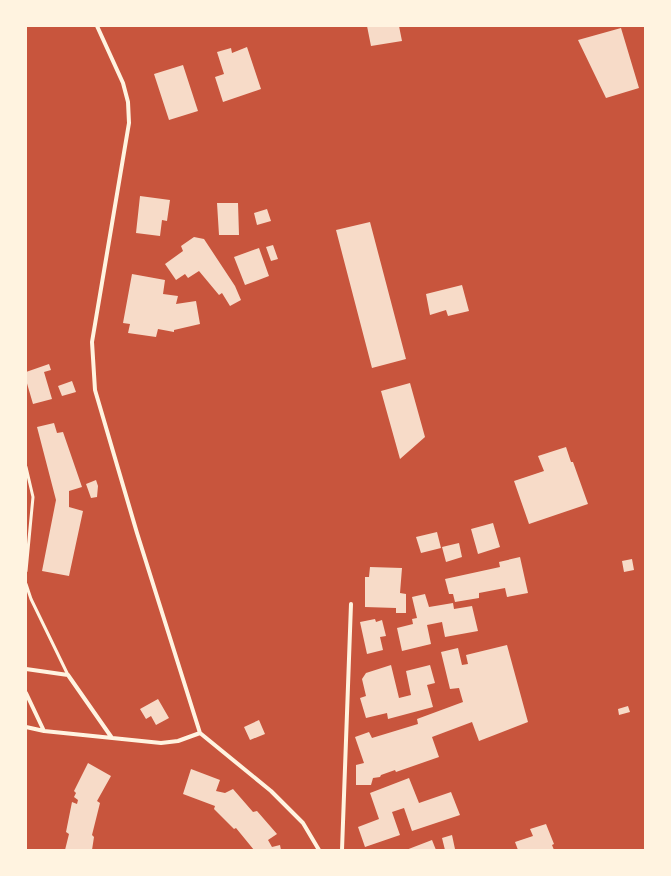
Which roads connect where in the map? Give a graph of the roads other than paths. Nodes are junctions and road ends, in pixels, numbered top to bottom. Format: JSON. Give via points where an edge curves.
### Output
{"nodes":[{"id":1,"x":97,"y":26,"type":"edge"},
{"id":2,"x":26,"y":467,"type":"edge"},
{"id":3,"x":26,"y":571,"type":"edge"},
{"id":4,"x":26,"y":584,"type":"edge"},
{"id":5,"x":351,"y":604,"type":"dead end"},
{"id":6,"x":26,"y":669,"type":"edge"},
{"id":7,"x":68,"y":675,"type":"junction"},
{"id":8,"x":26,"y":692,"type":"edge"},
{"id":9,"x":26,"y":726,"type":"edge"},
{"id":10,"x":44,"y":731,"type":"junction"},
{"id":11,"x":200,"y":733,"type":"junction"},
{"id":12,"x":112,"y":738,"type":"junction"},
{"id":13,"x":318,"y":850,"type":"edge"},
{"id":14,"x":342,"y":850,"type":"edge"}],
"edges":[{"from":1,"to":11,"type":"street","via":[[123,83],[128,102],[129,123],[92,342],[95,390]]},
{"from":2,"to":3,"type":"lane","via":[[33,498]]},
{"from":4,"to":7,"type":"lane"},
{"from":5,"to":14,"type":"street"},
{"from":6,"to":7,"type":"street"},
{"from":7,"to":12,"type":"street"},
{"from":8,"to":10,"type":"street"},
{"from":9,"to":10,"type":"street"},
{"from":10,"to":12,"type":"street"},
{"from":11,"to":12,"type":"street","via":[[178,741],[161,743]]},
{"from":11,"to":13,"type":"street","via":[[271,791],[303,823]]}]}
